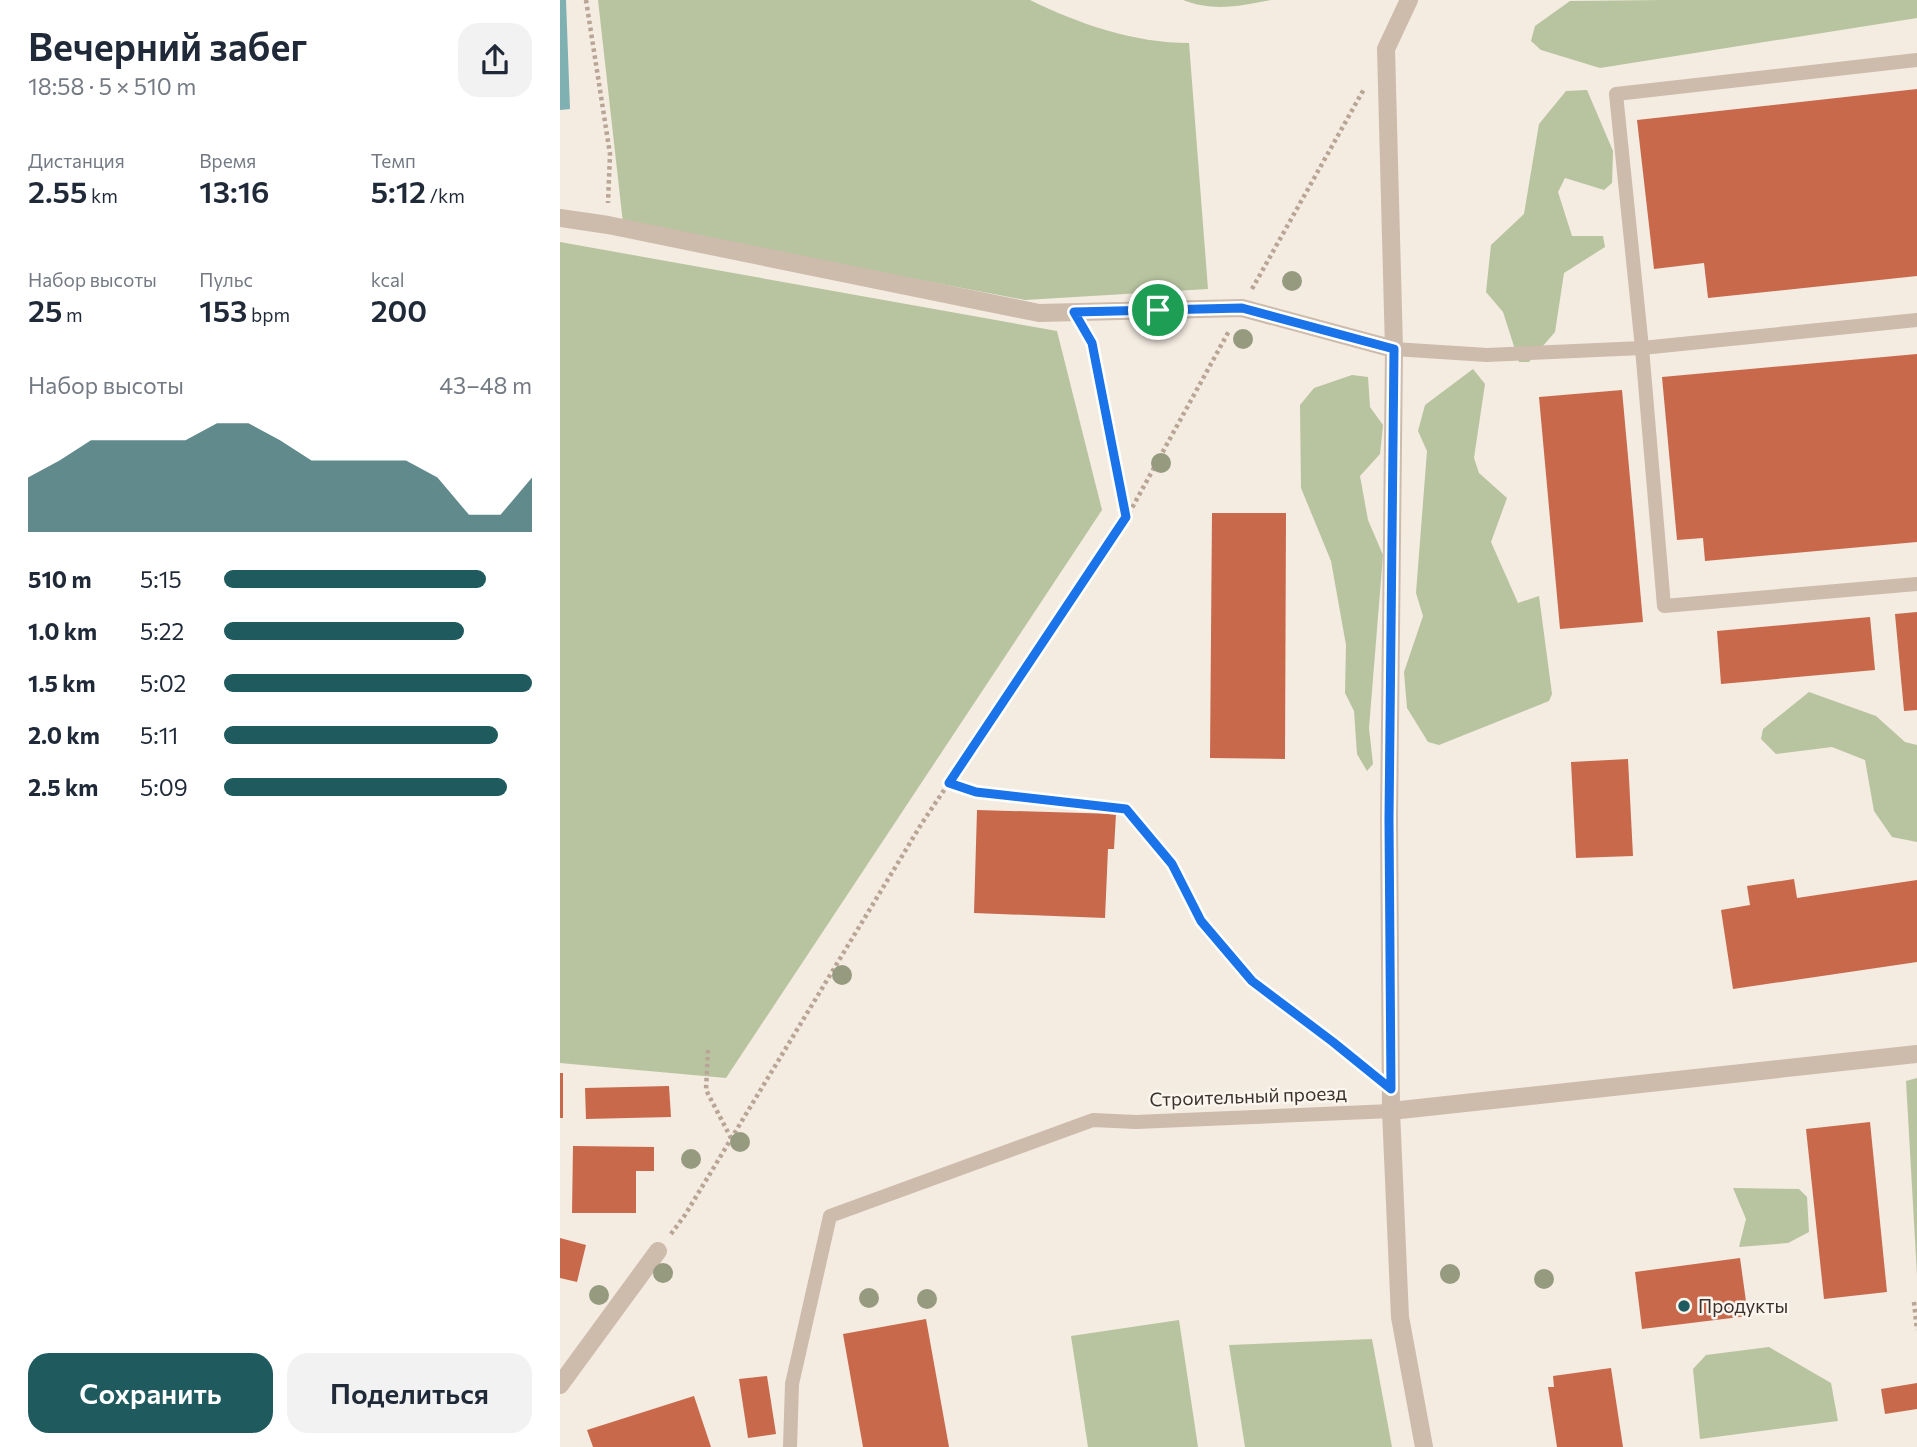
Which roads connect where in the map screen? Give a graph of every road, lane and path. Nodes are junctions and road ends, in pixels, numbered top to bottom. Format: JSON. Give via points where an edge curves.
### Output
{"nodes":[{"id":1,"x":586,"y":0,"type":"edge"},
{"id":2,"x":1409,"y":0,"type":"edge"},
{"id":3,"x":1917,"y":60,"type":"edge"},
{"id":4,"x":1366,"y":84,"type":"dead end"},
{"id":5,"x":560,"y":218,"type":"edge"},
{"id":6,"x":608,"y":225,"type":"junction"},
{"id":7,"x":1242,"y":308,"type":"junction"},
{"id":8,"x":1074,"y":312,"type":"junction"},
{"id":9,"x":1917,"y":320,"type":"edge"},
{"id":10,"x":1642,"y":348,"type":"junction"},
{"id":11,"x":1394,"y":349,"type":"junction"},
{"id":12,"x":1126,"y":517,"type":"junction"},
{"id":13,"x":1917,"y":584,"type":"edge"},
{"id":14,"x":949,"y":783,"type":"junction"},
{"id":15,"x":708,"y":1050,"type":"dead end"},
{"id":16,"x":1917,"y":1054,"type":"edge"},
{"id":17,"x":1391,"y":1089,"type":"junction"},
{"id":18,"x":1391,"y":1111,"type":"junction"},
{"id":19,"x":731,"y":1138,"type":"junction"},
{"id":20,"x":658,"y":1251,"type":"joint"},
{"id":21,"x":1914,"y":1302,"type":"dead end"},
{"id":22,"x":1917,"y":1330,"type":"edge"},
{"id":23,"x":560,"y":1385,"type":"edge"},
{"id":24,"x":790,"y":1447,"type":"edge"},
{"id":25,"x":1424,"y":1447,"type":"edge"}],
"edges":[{"from":1,"to":6,"type":"path","via":[[610,155]]},
{"from":2,"to":11,"type":"street","via":[[1386,49]]},
{"from":3,"to":10,"type":"lane","via":[[1616,94]]},
{"from":4,"to":7,"type":"path"},
{"from":5,"to":6,"type":"street"},
{"from":6,"to":8,"type":"street","via":[[1038,313]]},
{"from":7,"to":8,"type":"street"},
{"from":7,"to":11,"type":"street"},
{"from":7,"to":12,"type":"path"},
{"from":8,"to":12,"type":"path","via":[[1092,343]]},
{"from":9,"to":10,"type":"lane"},
{"from":10,"to":11,"type":"lane","via":[[1487,355]]},
{"from":10,"to":13,"type":"lane","via":[[1664,606]]},
{"from":11,"to":17,"type":"street"},
{"from":12,"to":14,"type":"path"},
{"from":14,"to":17,"type":"path","via":[[976,792],[1126,809],[1172,864],[1201,921],[1252,981]]},
{"from":14,"to":19,"type":"path"},
{"from":15,"to":19,"type":"path","via":[[706,1090]]},
{"from":16,"to":18,"type":"street","name":"Строительный проезд"},
{"from":17,"to":18,"type":"street"},
{"from":18,"to":24,"type":"lane","name":"Строительный проезд","via":[[1093,1120],[830,1216],[792,1384]]},
{"from":18,"to":25,"type":"street","via":[[1400,1317]]},
{"from":19,"to":20,"type":"path"},
{"from":20,"to":23,"type":"street"},
{"from":21,"to":22,"type":"path"}]}
